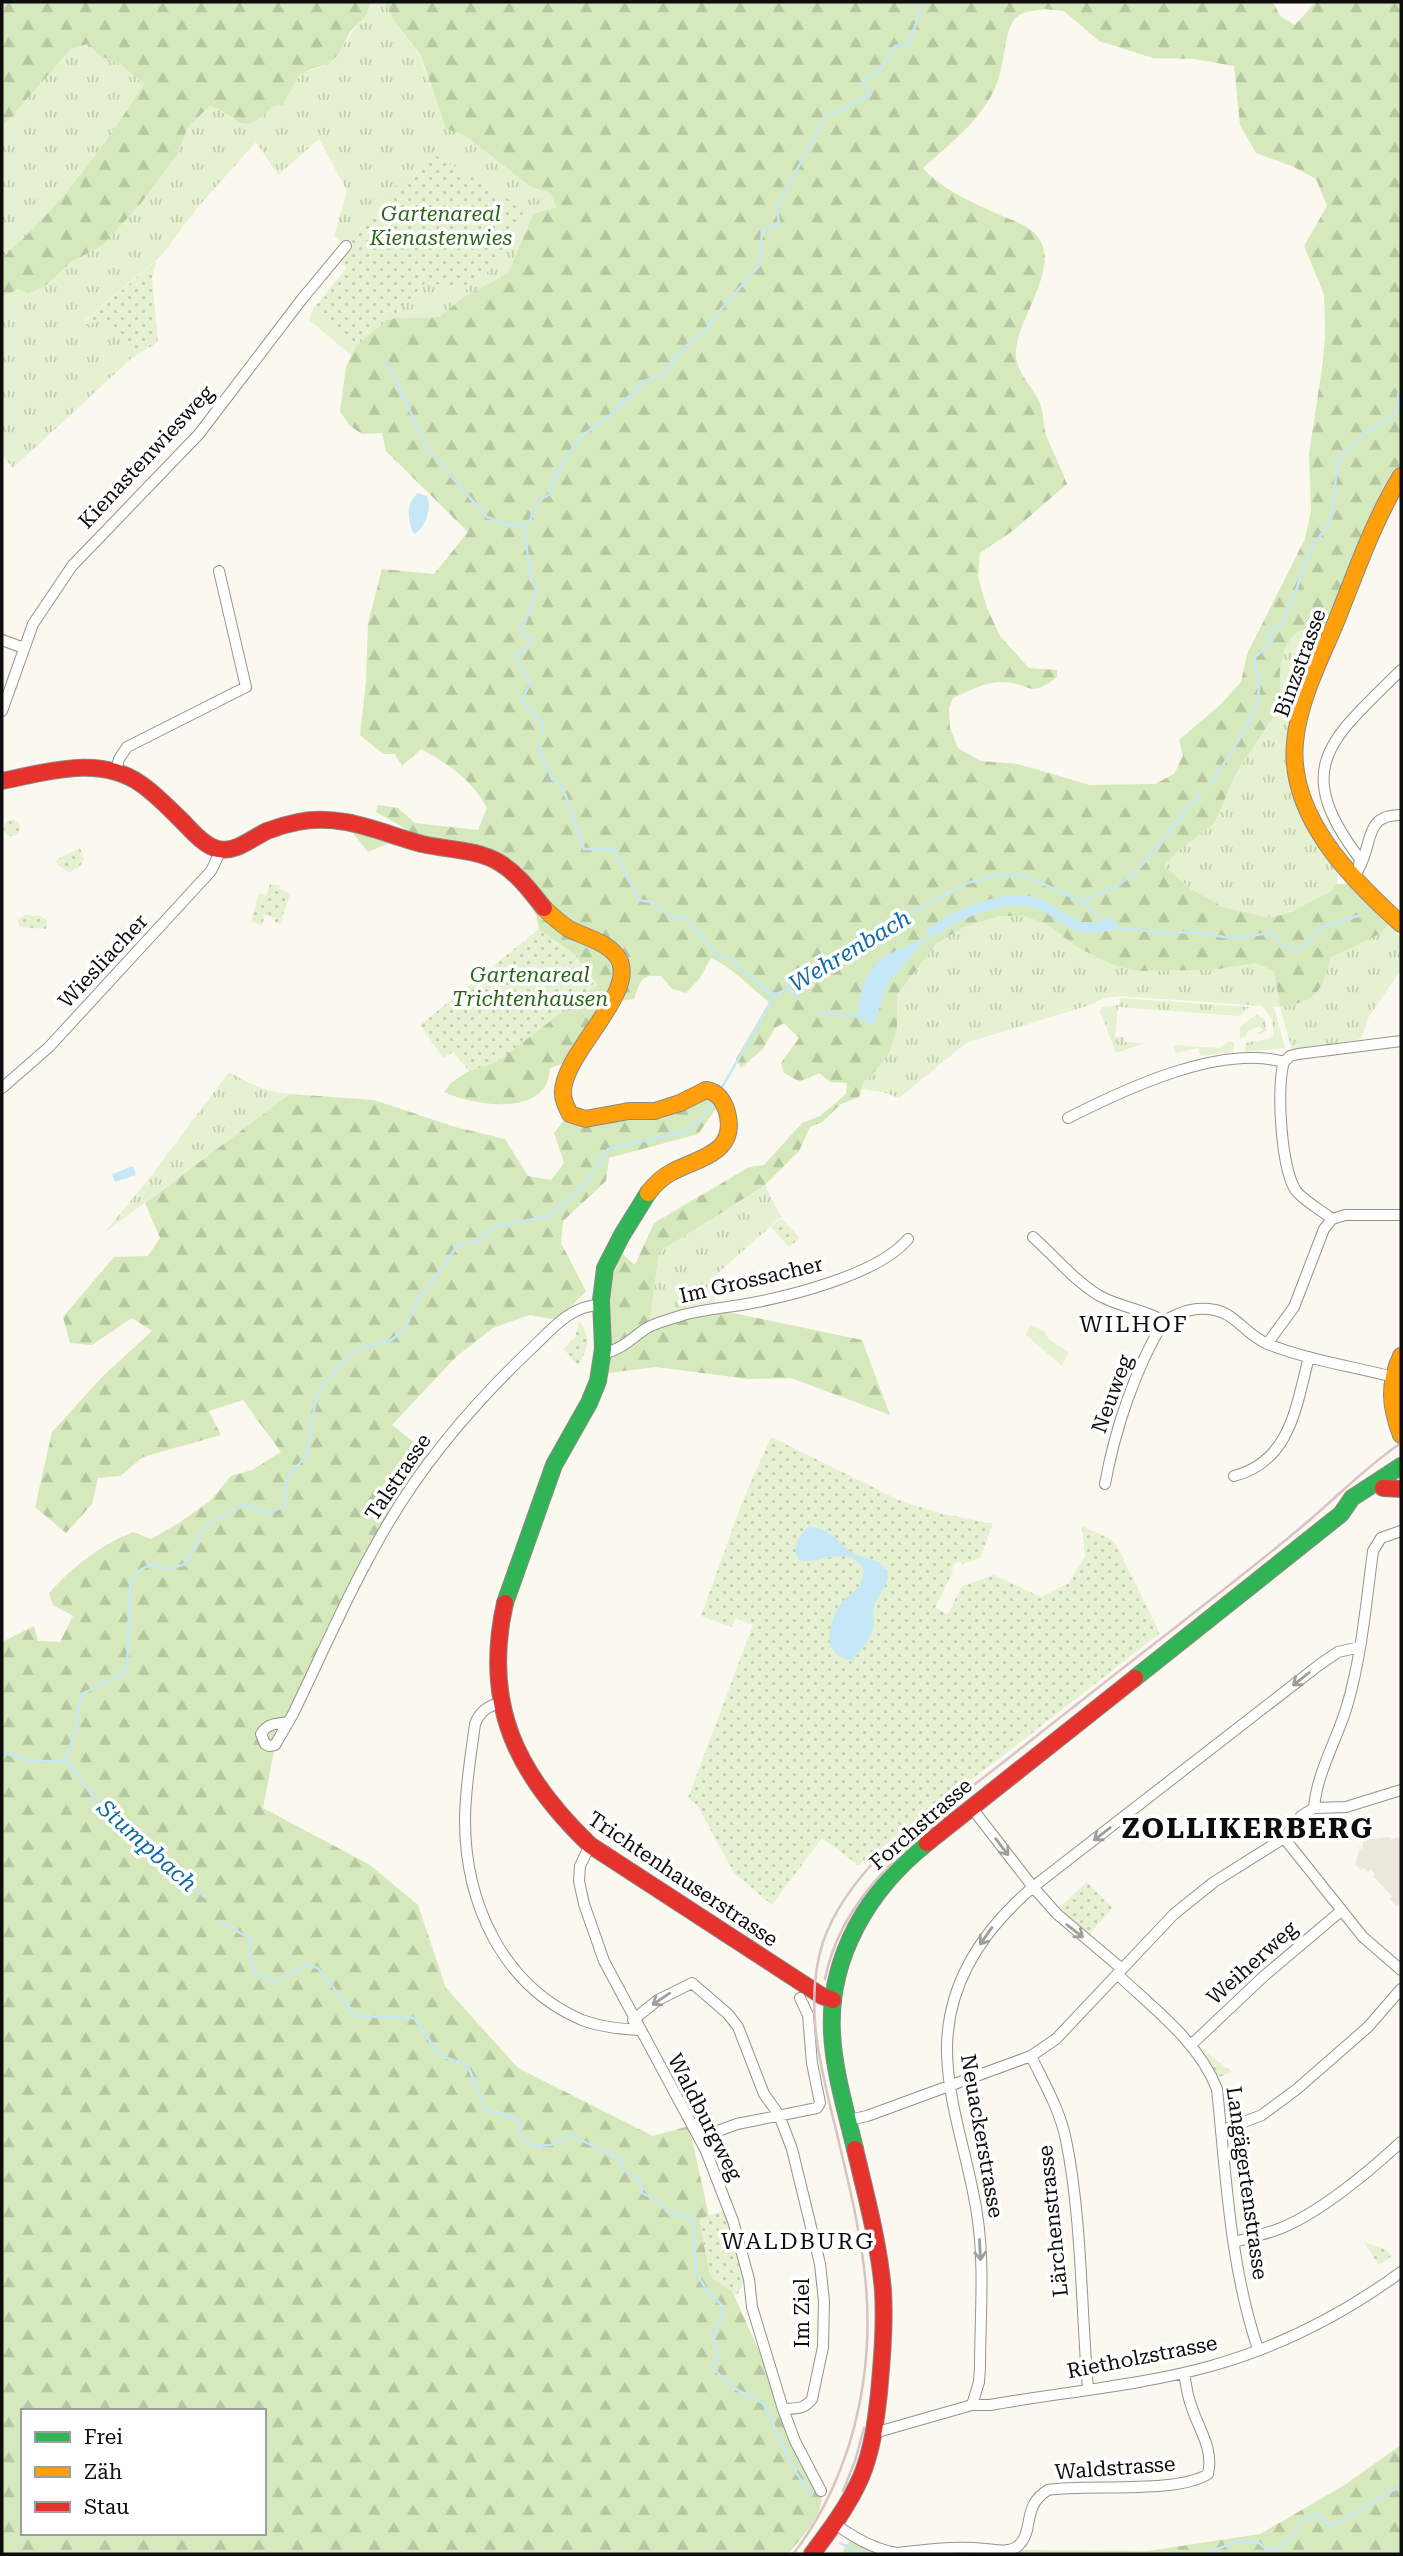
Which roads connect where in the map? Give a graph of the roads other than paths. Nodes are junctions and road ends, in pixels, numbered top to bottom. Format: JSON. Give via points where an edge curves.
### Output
{"nodes":[{"id":1,"x":346,"y":246,"type":"dead end"},
{"id":2,"x":1401,"y":476,"type":"edge"},
{"id":3,"x":219,"y":571,"type":"dead end"},
{"id":4,"x":2,"y":640,"type":"edge"},
{"id":5,"x":24,"y":648,"type":"junction"},
{"id":6,"x":1401,"y":670,"type":"edge"},
{"id":7,"x":2,"y":711,"type":"edge"},
{"id":8,"x":116,"y":771,"type":"junction"},
{"id":9,"x":2,"y":781,"type":"edge"},
{"id":10,"x":1401,"y":815,"type":"edge"},
{"id":11,"x":221,"y":850,"type":"junction"},
{"id":12,"x":1355,"y":873,"type":"junction"},
{"id":13,"x":1401,"y":925,"type":"edge"},
{"id":14,"x":1401,"y":1041,"type":"edge"},
{"id":15,"x":1284,"y":1062,"type":"junction"},
{"id":16,"x":2,"y":1088,"type":"edge"},
{"id":17,"x":1068,"y":1118,"type":"dead end"},
{"id":18,"x":1401,"y":1215,"type":"edge"},
{"id":19,"x":1332,"y":1219,"type":"junction"},
{"id":20,"x":1033,"y":1237,"type":"dead end"},
{"id":21,"x":908,"y":1239,"type":"dead end"},
{"id":22,"x":600,"y":1305,"type":"junction"},
{"id":23,"x":1164,"y":1321,"type":"junction"},
{"id":24,"x":1267,"y":1344,"type":"junction"},
{"id":25,"x":602,"y":1354,"type":"junction"},
{"id":26,"x":1401,"y":1356,"type":"edge"},
{"id":27,"x":1309,"y":1357,"type":"junction"},
{"id":28,"x":1393,"y":1377,"type":"junction"},
{"id":29,"x":1401,"y":1435,"type":"edge"},
{"id":30,"x":1401,"y":1466,"type":"edge"},
{"id":31,"x":1234,"y":1476,"type":"dead end"},
{"id":32,"x":1401,"y":1478,"type":"edge"},
{"id":33,"x":1105,"y":1484,"type":"dead end"},
{"id":34,"x":1383,"y":1488,"type":"junction"},
{"id":35,"x":1401,"y":1489,"type":"edge"},
{"id":36,"x":1341,"y":1514,"type":"junction"},
{"id":37,"x":1401,"y":1531,"type":"edge"},
{"id":38,"x":1360,"y":1647,"type":"junction"},
{"id":39,"x":501,"y":1702,"type":"junction"},
{"id":40,"x":288,"y":1722,"type":"dead end"},
{"id":41,"x":1401,"y":1790,"type":"edge"},
{"id":42,"x":971,"y":1807,"type":"junction"},
{"id":43,"x":1314,"y":1808,"type":"junction"},
{"id":44,"x":1284,"y":1838,"type":"junction"},
{"id":45,"x":590,"y":1845,"type":"junction"},
{"id":46,"x":1033,"y":1887,"type":"junction"},
{"id":47,"x":1341,"y":1911,"type":"junction"},
{"id":48,"x":1401,"y":1970,"type":"edge"},
{"id":49,"x":1119,"y":1971,"type":"junction"},
{"id":50,"x":1401,"y":1989,"type":"edge"},
{"id":51,"x":800,"y":1998,"type":"dead end"},
{"id":52,"x":833,"y":2000,"type":"junction"},
{"id":53,"x":636,"y":2025,"type":"junction"},
{"id":54,"x":1191,"y":2045,"type":"junction"},
{"id":55,"x":1031,"y":2056,"type":"junction"},
{"id":56,"x":951,"y":2087,"type":"junction"},
{"id":57,"x":779,"y":2115,"type":"junction"},
{"id":58,"x":849,"y":2120,"type":"junction"},
{"id":59,"x":1221,"y":2131,"type":"junction"},
{"id":60,"x":699,"y":2138,"type":"junction"},
{"id":61,"x":1401,"y":2142,"type":"edge"},
{"id":62,"x":1234,"y":2242,"type":"junction"},
{"id":63,"x":1401,"y":2272,"type":"edge"},
{"id":64,"x":1258,"y":2349,"type":"junction"},
{"id":65,"x":1184,"y":2372,"type":"junction"},
{"id":66,"x":1088,"y":2389,"type":"junction"},
{"id":67,"x":972,"y":2405,"type":"junction"},
{"id":68,"x":783,"y":2409,"type":"junction"},
{"id":69,"x":874,"y":2433,"type":"junction"},
{"id":70,"x":821,"y":2491,"type":"dead end"},
{"id":71,"x":835,"y":2524,"type":"junction"},
{"id":72,"x":812,"y":2554,"type":"edge"}],
"edges":[{"from":1,"to":5,"type":"street","name":"Kienastenwiesweg","via":[[205,427],[72,566],[33,624]]},
{"from":2,"to":12,"type":"street","name":"Binzstrasse","via":[[1378,518],[1329,639],[1303,706],[1295,746],[1297,778],[1307,810]]},
{"from":3,"to":8,"type":"street","via":[[246,687],[127,747]]},
{"from":4,"to":5,"type":"street"},
{"from":5,"to":7,"type":"street","name":"Kienastenwiesweg"},
{"from":6,"to":12,"type":"street","via":[[1344,727],[1325,761],[1330,811],[1360,859]]},
{"from":8,"to":9,"type":"street","via":[[74,769]]},
{"from":8,"to":11,"type":"street","via":[[139,782],[207,843]]},
{"from":10,"to":12,"type":"street","via":[[1387,815],[1375,824],[1366,856]]},
{"from":11,"to":16,"type":"street","name":"Wiesliacher","via":[[211,871],[74,1021]]},
{"from":11,"to":22,"type":"street","name":"Trichtenhauserstrasse","via":[[279,827],[328,819],[475,853],[511,871],[547,912],[606,947],[621,963],[617,995],[585,1038],[563,1087],[562,1101],[570,1114],[585,1119],[655,1111],[710,1090],[719,1097],[729,1126],[724,1145],[656,1183],[610,1255],[600,1280]]},
{"from":12,"to":13,"type":"street","name":"Binzstrasse"},
{"from":14,"to":15,"type":"street","via":[[1298,1054]]},
{"from":15,"to":17,"type":"street","via":[[1264,1058],[1178,1071],[1128,1088]]},
{"from":15,"to":19,"type":"street","via":[[1281,1081],[1287,1170],[1297,1192]]},
{"from":18,"to":19,"type":"street"},
{"from":19,"to":24,"type":"street","via":[[1324,1228],[1294,1307]]},
{"from":20,"to":23,"type":"street","via":[[1099,1296]]},
{"from":21,"to":25,"type":"street","name":"Im Grossacher","via":[[880,1260],[840,1279],[762,1301],[683,1315],[649,1327],[619,1350]]},
{"from":22,"to":25,"type":"street","name":"Trichtenhauserstrasse"},
{"from":22,"to":40,"type":"street","name":"Talstrasse","via":[[574,1311],[541,1340],[476,1404],[433,1456],[369,1559]]},
{"from":23,"to":24,"type":"street","via":[[1185,1310],[1217,1310]]},
{"from":23,"to":33,"type":"street","name":"Neuweg","via":[[1116,1431]]},
{"from":24,"to":27,"type":"street"},
{"from":25,"to":39,"type":"street","name":"Trichtenhauserstrasse","via":[[597,1384],[554,1466],[507,1594],[498,1652]]},
{"from":26,"to":28,"type":"street"},
{"from":27,"to":28,"type":"street"},
{"from":27,"to":31,"type":"street","via":[[1284,1440],[1272,1456]]},
{"from":28,"to":29,"type":"street","via":[[1390,1402]]},
{"from":30,"to":36,"type":"street","name":"Forchstrasse","via":[[1352,1498]]},
{"from":32,"to":34,"type":"street","name":"Forchstrasse"},
{"from":34,"to":35,"type":"street"},
{"from":34,"to":36,"type":"street","name":"Forchstrasse"},
{"from":36,"to":42,"type":"street","name":"Forchstrasse"},
{"from":37,"to":38,"type":"street","via":[[1381,1538],[1373,1551]]},
{"from":38,"to":43,"type":"street","via":[[1346,1709]]},
{"from":38,"to":46,"type":"street","name":"Neuackerstrasse","one_way":true,"via":[[1319,1665]]},
{"from":39,"to":45,"type":"street","name":"Trichtenhauserstrasse","via":[[515,1750],[529,1777],[551,1808]]},
{"from":39,"to":53,"type":"street","via":[[479,1713],[475,1724],[465,1820],[481,1917],[501,1953],[555,2006],[583,2021],[613,2028]]},
{"from":41,"to":43,"type":"street","via":[[1346,1807]]},
{"from":42,"to":46,"type":"street","name":"Langägertenstrasse","one_way":true},
{"from":42,"to":52,"type":"street","name":"Forchstrasse","via":[[903,1864],[872,1898],[847,1941]]},
{"from":43,"to":44,"type":"street","via":[[1301,1816]]},
{"from":44,"to":47,"type":"street"},
{"from":44,"to":49,"type":"street","via":[[1214,1882],[1174,1914]]},
{"from":45,"to":52,"type":"street","name":"Trichtenhauserstrasse"},
{"from":45,"to":53,"type":"street","name":"Waldburgweg","via":[[580,1866],[584,1904],[604,1961]]},
{"from":46,"to":49,"type":"street","name":"Langägertenstrasse","one_way":true},
{"from":46,"to":56,"type":"street","name":"Neuackerstrasse","one_way":true,"via":[[1002,1915],[968,1965],[949,2023]]},
{"from":47,"to":48,"type":"street"},
{"from":47,"to":54,"type":"street","name":"Weiherweg"},
{"from":49,"to":54,"type":"street","name":"Langägertenstrasse"},
{"from":49,"to":55,"type":"street","via":[[1056,2039]]},
{"from":50,"to":59,"type":"street","via":[[1368,2027],[1297,2089],[1262,2115]]},
{"from":51,"to":57,"type":"street","via":[[808,2015],[820,2103],[817,2108]]},
{"from":52,"to":58,"type":"street","name":"Forchstrasse","via":[[836,2055]]},
{"from":57,"to":53,"type":"street","name":"Im Ziel","one_way":true,"via":[[764,2094],[738,2028],[692,1983],[658,2000]]},
{"from":53,"to":60,"type":"street","name":"Waldburgweg"},
{"from":54,"to":59,"type":"street","name":"Langägertenstrasse","via":[[1209,2068],[1217,2090]]},
{"from":55,"to":56,"type":"street"},
{"from":55,"to":66,"type":"street","name":"Lärchenstrasse","via":[[1066,2139]]},
{"from":56,"to":58,"type":"street"},
{"from":56,"to":67,"type":"street","name":"Neuackerstrasse","one_way":true,"via":[[978,2215],[980,2368]]},
{"from":57,"to":60,"type":"street"},
{"from":57,"to":68,"type":"street","name":"Im Ziel","via":[[804,2194],[824,2301],[823,2347],[812,2399],[800,2409]]},
{"from":58,"to":69,"type":"street","name":"Forchstrasse","via":[[882,2277],[884,2327]]},
{"from":59,"to":62,"type":"street","name":"Langägertenstrasse"},
{"from":60,"to":68,"type":"street","name":"Waldburgweg","via":[[733,2221],[752,2307]]},
{"from":61,"to":62,"type":"street","via":[[1302,2217],[1278,2230]]},
{"from":62,"to":64,"type":"street","name":"Langägertenstrasse"},
{"from":63,"to":64,"type":"street","name":"Rietholzstrasse","via":[[1319,2323]]},
{"from":64,"to":65,"type":"street","name":"Rietholzstrasse"},
{"from":65,"to":66,"type":"street","name":"Rietholzstrasse"},
{"from":65,"to":71,"type":"street","name":"Waldstrasse","via":[[1209,2460],[1208,2474],[1201,2479],[1048,2490],[1034,2501],[1019,2545],[1007,2551],[958,2546],[889,2552]]},
{"from":66,"to":67,"type":"street","name":"Rietholzstrasse"},
{"from":67,"to":69,"type":"street","name":"Rietholzstrasse"},
{"from":68,"to":70,"type":"street","name":"Waldburgweg"},
{"from":69,"to":71,"type":"street","name":"Forchstrasse","via":[[861,2476]]},
{"from":71,"to":72,"type":"street","name":"Forchstrasse"}]}
